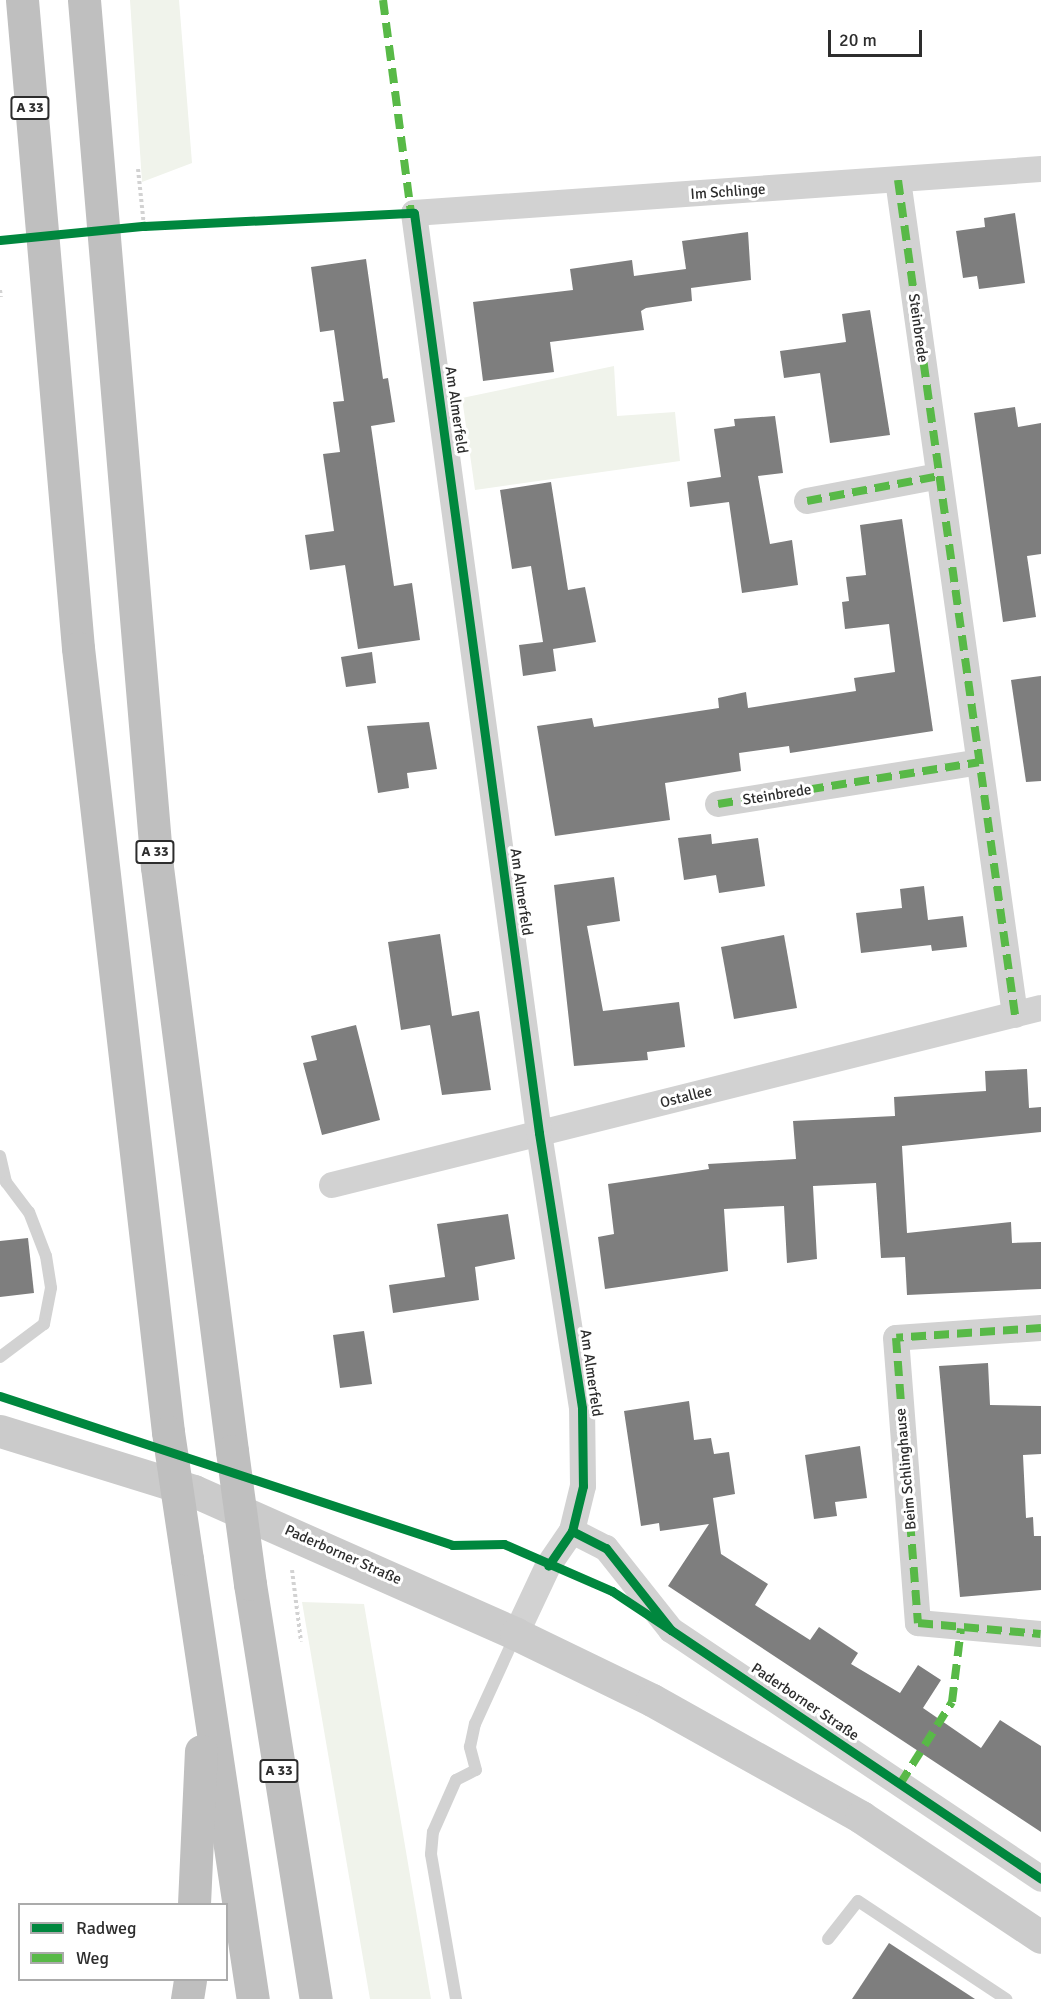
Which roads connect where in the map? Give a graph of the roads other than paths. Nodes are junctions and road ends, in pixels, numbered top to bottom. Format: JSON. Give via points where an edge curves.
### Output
{"nodes":[{"id":1,"x":22,"y":0,"type":"edge"},
{"id":2,"x":84,"y":0,"type":"edge"},
{"id":3,"x":1041,"y":169,"type":"edge"},
{"id":4,"x":898,"y":180,"type":"junction"},
{"id":5,"x":414,"y":213,"type":"joint"},
{"id":6,"x":939,"y":476,"type":"junction"},
{"id":7,"x":807,"y":501,"type":"dead end"},
{"id":8,"x":979,"y":762,"type":"junction"},
{"id":9,"x":718,"y":804,"type":"dead end"},
{"id":10,"x":1041,"y":1008,"type":"edge"},
{"id":11,"x":1015,"y":1015,"type":"junction"},
{"id":12,"x":538,"y":1133,"type":"junction"},
{"id":13,"x":0,"y":1156,"type":"edge"},
{"id":14,"x":332,"y":1185,"type":"dead end"},
{"id":15,"x":1041,"y":1328,"type":"edge"},
{"id":16,"x":0,"y":1357,"type":"edge"},
{"id":17,"x":0,"y":1431,"type":"edge"},
{"id":18,"x":572,"y":1531,"type":"junction"},
{"id":19,"x":516,"y":1634,"type":"junction"},
{"id":20,"x":1041,"y":1634,"type":"edge"},
{"id":21,"x":205,"y":1677,"type":"junction"},
{"id":22,"x":1041,"y":1879,"type":"edge"},
{"id":23,"x":194,"y":1903,"type":"edge"},
{"id":24,"x":1041,"y":1937,"type":"edge"},
{"id":25,"x":828,"y":1939,"type":"dead end"},
{"id":26,"x":190,"y":1981,"type":"edge"},
{"id":27,"x":187,"y":1999,"type":"edge"},
{"id":28,"x":253,"y":1999,"type":"edge"},
{"id":29,"x":316,"y":1999,"type":"edge"},
{"id":30,"x":456,"y":1999,"type":"edge"},
{"id":31,"x":1006,"y":1999,"type":"edge"}],
"edges":[{"from":1,"to":21,"type":"highway","number":"A 33","bridge":true,"via":[[37,217],[122,1060],[168,1432]]},
{"from":2,"to":29,"type":"highway","number":"A 33","bridge":true,"via":[[157,867],[250,1584]]},
{"from":3,"to":4,"type":"street","name":"Im Schlinge"},
{"from":4,"to":5,"type":"street","name":"Im Schlinge"},
{"from":4,"to":6,"type":"street","name":"Steinbrede"},
{"from":5,"to":12,"type":"street","name":"Am Almerfeld"},
{"from":6,"to":7,"type":"street"},
{"from":6,"to":8,"type":"street","name":"Steinbrede"},
{"from":8,"to":9,"type":"street","name":"Steinbrede"},
{"from":8,"to":11,"type":"street","name":"Steinbrede"},
{"from":10,"to":11,"type":"street","name":"Ostallee"},
{"from":11,"to":12,"type":"street","name":"Ostallee"},
{"from":12,"to":14,"type":"street","name":"Ostallee"},
{"from":12,"to":18,"type":"street","name":"Am Almerfeld","via":[[582,1408],[583,1486]]},
{"from":13,"to":16,"type":"lane","via":[[6,1182],[29,1212],[46,1256],[51,1288],[44,1324]]},
{"from":15,"to":20,"type":"street","name":"Beim Schlinghause","via":[[896,1338],[918,1623]]},
{"from":17,"to":19,"type":"street","name":"Paderborner Straße","via":[[194,1491]]},
{"from":18,"to":19,"type":"street","name":"Am Almerfeld","via":[[548,1566]]},
{"from":18,"to":22,"type":"street","name":"Paderborner Straße","via":[[606,1548],[671,1630]]},
{"from":19,"to":24,"type":"street","name":"Paderborner Straße","via":[[652,1700],[861,1817]]},
{"from":19,"to":30,"type":"lane","via":[[476,1724],[471,1747],[476,1770],[456,1780],[433,1832],[431,1854]]},
{"from":21,"to":23,"type":"highway"},
{"from":21,"to":28,"type":"highway","number":"A 33"},
{"from":25,"to":31,"type":"lane","via":[[858,1901]]},
{"from":26,"to":27,"type":"highway"}]}
